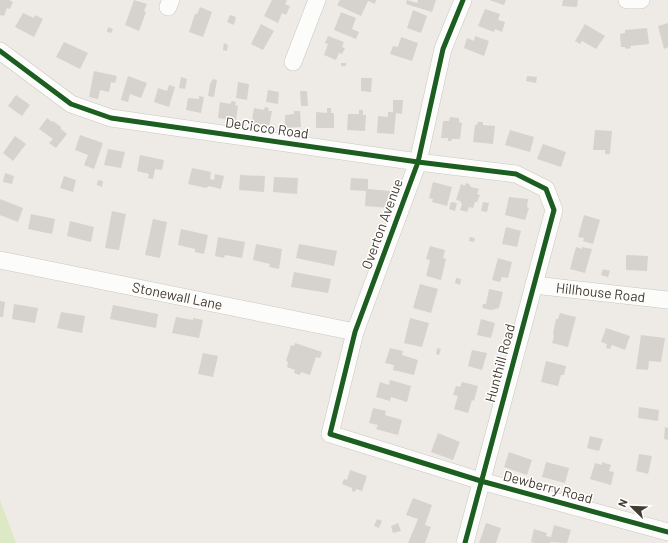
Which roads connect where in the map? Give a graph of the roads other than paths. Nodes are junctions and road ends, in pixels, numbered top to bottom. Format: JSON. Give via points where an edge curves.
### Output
{"nodes":[{"id":1,"x":317,"y":0,"type":"edge"},
{"id":2,"x":463,"y":0,"type":"edge"},
{"id":3,"x":627,"y":0,"type":"edge"},
{"id":4,"x":641,"y":0,"type":"edge"},
{"id":5,"x":0,"y":51,"type":"edge"},
{"id":6,"x":293,"y":62,"type":"dead end"},
{"id":7,"x":418,"y":162,"type":"junction"},
{"id":8,"x":546,"y":189,"type":"joint"},
{"id":9,"x":0,"y":260,"type":"edge"},
{"id":10,"x":534,"y":284,"type":"junction"},
{"id":11,"x":668,"y":300,"type":"edge"},
{"id":12,"x":355,"y":332,"type":"junction"},
{"id":13,"x":330,"y":434,"type":"joint"},
{"id":14,"x":481,"y":481,"type":"junction"},
{"id":15,"x":668,"y":532,"type":"edge"},
{"id":16,"x":465,"y":543,"type":"edge"}],
"edges":[{"from":1,"to":6,"type":"street"},
{"from":2,"to":7,"type":"street","name":"Overton Avenue","via":[[443,49]]},
{"from":3,"to":4,"type":"street"},
{"from":5,"to":7,"type":"street","name":"DeCicco Road","via":[[71,104],[111,118]]},
{"from":7,"to":8,"type":"street","name":"DeCicco Road","via":[[516,174]]},
{"from":7,"to":12,"type":"street","name":"Overton Avenue"},
{"from":8,"to":10,"type":"street","name":"Hunthill Road","via":[[554,210]]},
{"from":9,"to":12,"type":"street","name":"Stonewall Lane"},
{"from":10,"to":11,"type":"street","name":"Hillhouse Road"},
{"from":10,"to":14,"type":"street","name":"Hunthill Road"},
{"from":12,"to":13,"type":"street","name":"Overton Avenue"},
{"from":13,"to":14,"type":"street","name":"Dewberry Road"},
{"from":14,"to":15,"type":"street","name":"Dewberry Road"},
{"from":14,"to":16,"type":"street","name":"Hunthill Road"}]}
